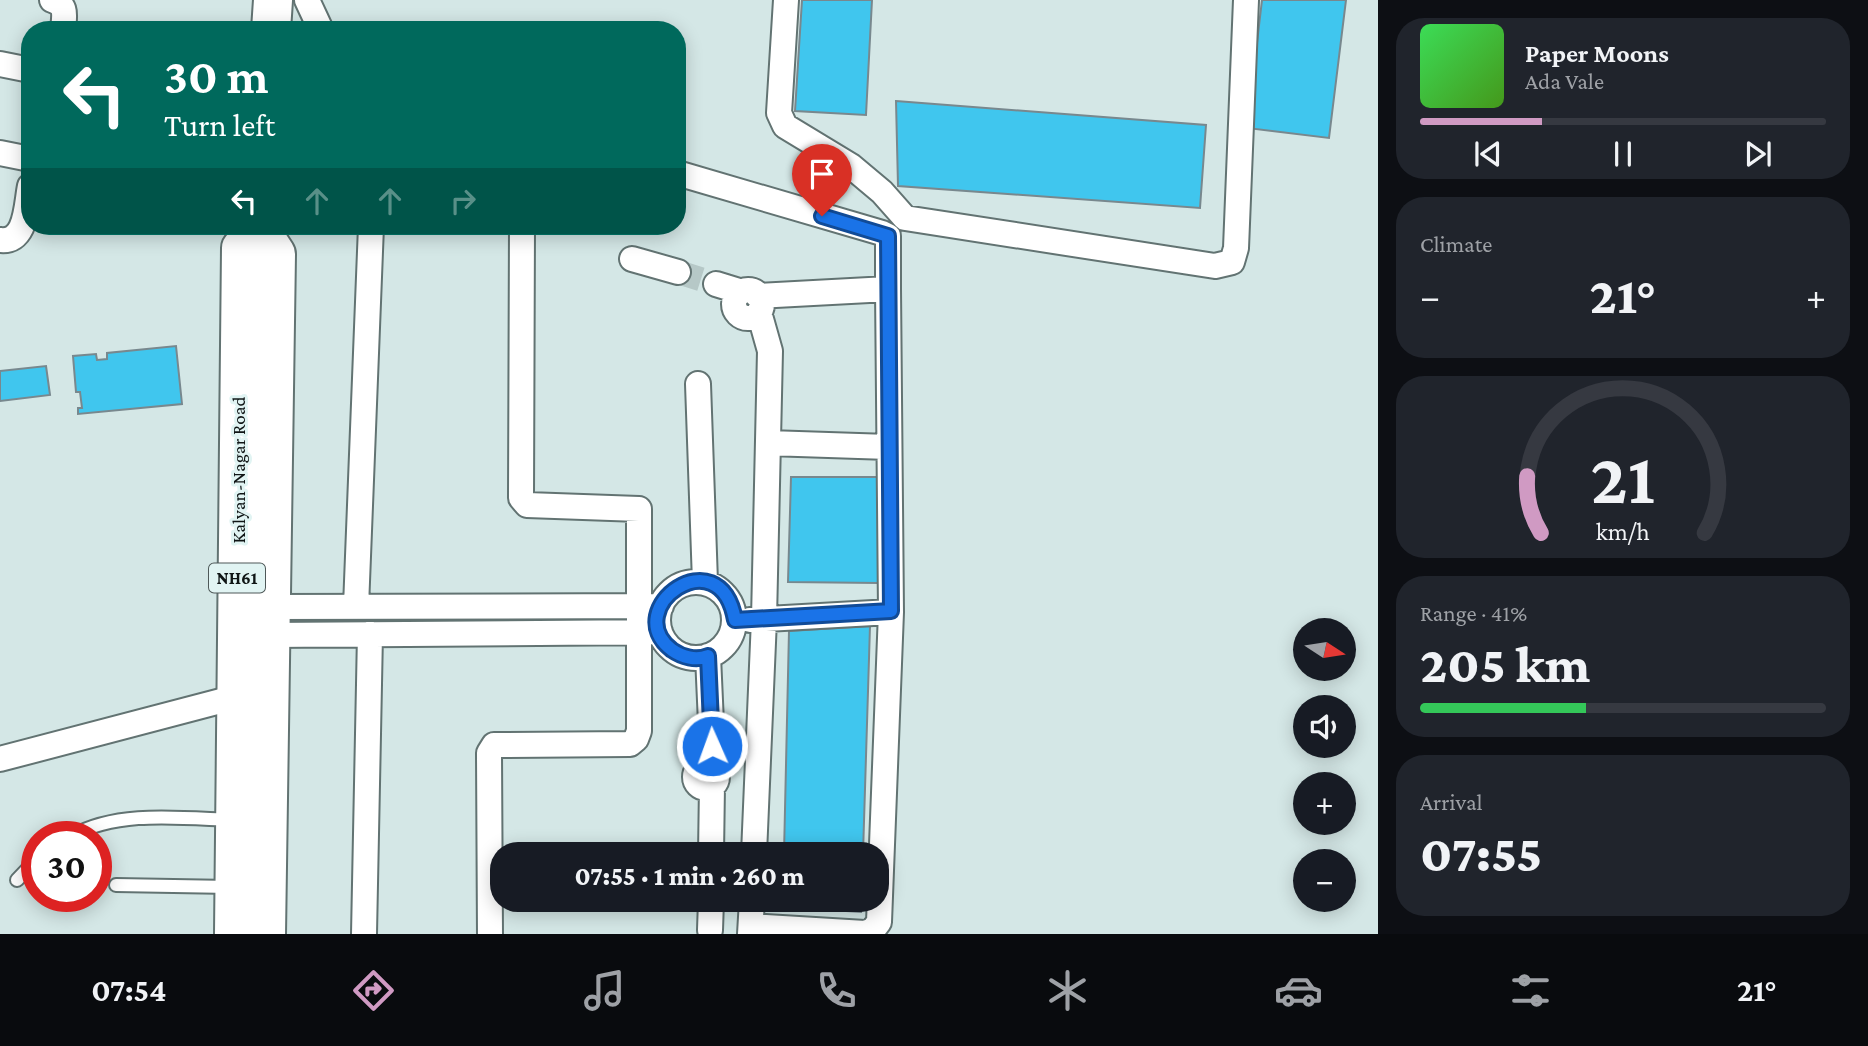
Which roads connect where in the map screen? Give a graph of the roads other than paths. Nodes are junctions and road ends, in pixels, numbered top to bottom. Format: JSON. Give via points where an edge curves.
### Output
{"nodes":[{"id":1,"x":52,"y":0,"type":"edge"},
{"id":2,"x":273,"y":0,"type":"edge"},
{"id":3,"x":307,"y":0,"type":"edge"},
{"id":4,"x":786,"y":0,"type":"edge"},
{"id":5,"x":1246,"y":0,"type":"edge"},
{"id":6,"x":64,"y":21,"type":"edge"},
{"id":7,"x":272,"y":21,"type":"edge"},
{"id":8,"x":317,"y":21,"type":"edge"},
{"id":9,"x":0,"y":64,"type":"edge"},
{"id":10,"x":21,"y":68,"type":"edge"},
{"id":11,"x":0,"y":153,"type":"edge"},
{"id":12,"x":21,"y":157,"type":"edge"},
{"id":13,"x":686,"y":176,"type":"edge"},
{"id":14,"x":21,"y":229,"type":"edge"},
{"id":15,"x":254,"y":235,"type":"edge"},
{"id":16,"x":265,"y":235,"type":"edge"},
{"id":17,"x":371,"y":235,"type":"edge"},
{"id":18,"x":522,"y":235,"type":"edge"},
{"id":19,"x":0,"y":240,"type":"edge"},
{"id":20,"x":632,"y":259,"type":"dead end"},
{"id":21,"x":678,"y":272,"type":"tunnel mouth"},
{"id":22,"x":716,"y":284,"type":"tunnel mouth"},
{"id":23,"x":888,"y":289,"type":"junction"},
{"id":24,"x":753,"y":300,"type":"junction"},
{"id":25,"x":698,"y":384,"type":"dead end"},
{"id":26,"x":768,"y":443,"type":"junction"},
{"id":27,"x":889,"y":447,"type":"junction"},
{"id":28,"x":705,"y":582,"type":"junction"},
{"id":29,"x":649,"y":606,"type":"junction"},
{"id":30,"x":356,"y":607,"type":"junction"},
{"id":31,"x":891,"y":611,"type":"junction"},
{"id":32,"x":764,"y":619,"type":"junction"},
{"id":33,"x":735,"y":620,"type":"junction"},
{"id":34,"x":270,"y":621,"type":"junction"},
{"id":35,"x":649,"y":633,"type":"junction"},
{"id":36,"x":370,"y":634,"type":"junction"},
{"id":37,"x":708,"y":656,"type":"junction"},
{"id":38,"x":253,"y":696,"type":"junction"},
{"id":39,"x":0,"y":759,"type":"edge"},
{"id":40,"x":235,"y":820,"type":"junction"},
{"id":41,"x":112,"y":823,"type":"edge"},
{"id":42,"x":711,"y":842,"type":"edge"},
{"id":43,"x":755,"y":842,"type":"edge"},
{"id":44,"x":21,"y":876,"type":"edge"},
{"id":45,"x":17,"y":880,"type":"dead end"},
{"id":46,"x":116,"y":885,"type":"dead end"},
{"id":47,"x":250,"y":887,"type":"junction"},
{"id":48,"x":711,"y":912,"type":"edge"},
{"id":49,"x":752,"y":912,"type":"edge"},
{"id":50,"x":710,"y":930,"type":"dead end"},
{"id":51,"x":751,"y":930,"type":"edge"},
{"id":52,"x":234,"y":934,"type":"edge"},
{"id":53,"x":266,"y":934,"type":"edge"},
{"id":54,"x":364,"y":934,"type":"edge"},
{"id":55,"x":490,"y":934,"type":"edge"}],
"edges":[{"from":1,"to":6,"type":"street","via":[[65,9]]},
{"from":2,"to":7,"type":"highway"},
{"from":3,"to":8,"type":"street"},
{"from":4,"to":5,"type":"street","via":[[779,113],[785,126],[851,166],[905,218],[1215,266],[1231,262],[1236,248]]},
{"from":9,"to":10,"type":"street"},
{"from":11,"to":12,"type":"street"},
{"from":13,"to":23,"type":"street","via":[[888,236]]},
{"from":14,"to":19,"type":"street","via":[[8,241]]},
{"from":15,"to":38,"type":"highway","name":"Kalyan-Nagar Road","number":"NH61","via":[[240,248]]},
{"from":16,"to":34,"type":"highway","via":[[276,254]]},
{"from":17,"to":30,"type":"street"},
{"from":18,"to":29,"type":"street","via":[[521,498],[527,505],[639,509]]},
{"from":20,"to":21,"type":"street"},
{"from":22,"to":24,"type":"street"},
{"from":23,"to":24,"type":"street"},
{"from":23,"to":27,"type":"street"},
{"from":24,"to":26,"type":"street","via":[[769,351]]},
{"from":25,"to":28,"type":"street"},
{"from":26,"to":27,"type":"street"},
{"from":26,"to":32,"type":"street"},
{"from":27,"to":31,"type":"street"},
{"from":28,"to":29,"type":"street","via":[[681,584]]},
{"from":28,"to":33,"type":"street","via":[[727,596]]},
{"from":29,"to":30,"type":"street"},
{"from":29,"to":35,"type":"street"},
{"from":30,"to":34,"type":"street"},
{"from":31,"to":32,"type":"street"},
{"from":31,"to":51,"type":"street","via":[[879,922],[865,933]]},
{"from":32,"to":33,"type":"street"},
{"from":32,"to":43,"type":"street"},
{"from":33,"to":37,"type":"street","via":[[726,645]]},
{"from":34,"to":36,"type":"street"},
{"from":34,"to":38,"type":"highway"},
{"from":35,"to":36,"type":"street"},
{"from":35,"to":37,"type":"street","via":[[679,654]]},
{"from":35,"to":55,"type":"street","via":[[639,731],[630,744],[501,743],[489,753]]},
{"from":36,"to":54,"type":"street"},
{"from":37,"to":42,"type":"street"},
{"from":38,"to":39,"type":"street"},
{"from":38,"to":40,"type":"highway","name":"Kalyan-Nagar Road","number":"NH61"},
{"from":38,"to":47,"type":"highway"},
{"from":40,"to":41,"type":"lane","via":[[155,818]]},
{"from":40,"to":47,"type":"highway","name":"Kalyan-Nagar Road","number":"NH61"},
{"from":44,"to":45,"type":"lane"},
{"from":46,"to":47,"type":"lane"},
{"from":47,"to":52,"type":"highway","name":"Kalyan-Nagar Road","number":"NH61"},
{"from":47,"to":53,"type":"highway"},
{"from":48,"to":50,"type":"street"},
{"from":49,"to":51,"type":"street"}]}
